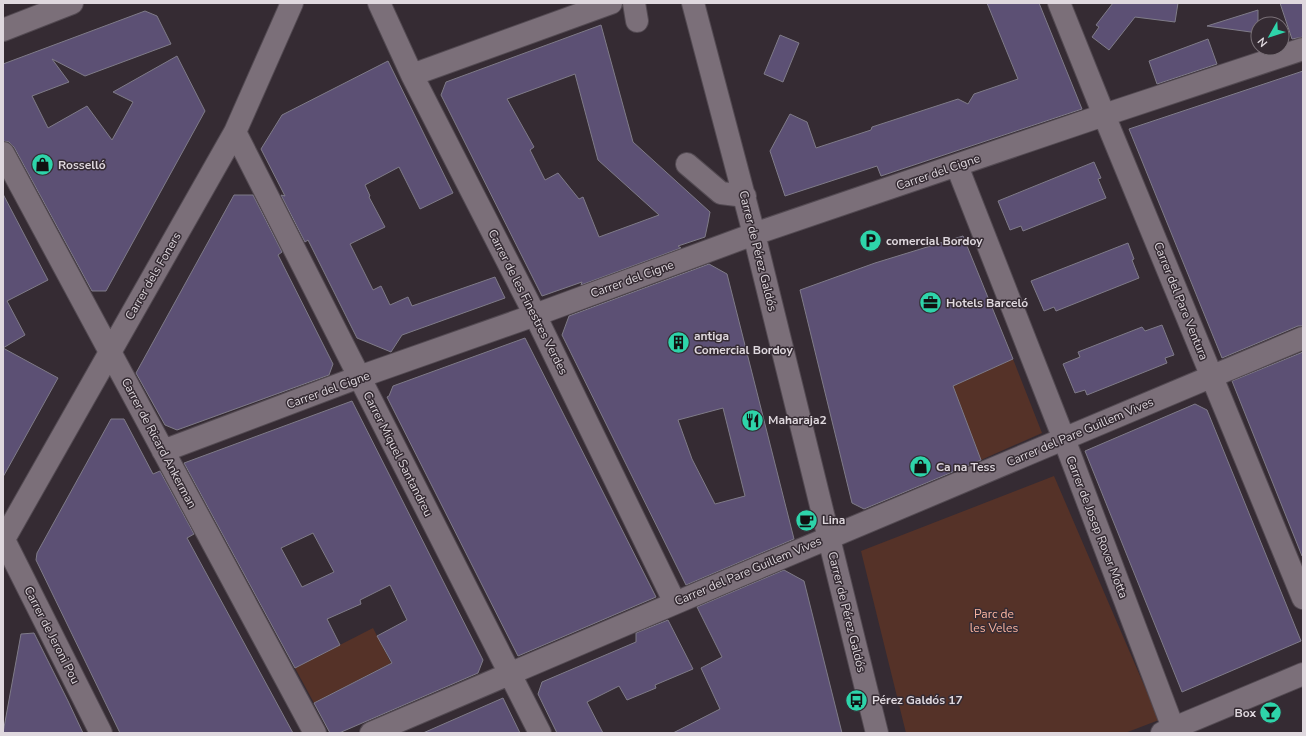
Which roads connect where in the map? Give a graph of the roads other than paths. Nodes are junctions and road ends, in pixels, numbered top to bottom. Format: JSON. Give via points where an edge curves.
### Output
{"nodes":[{"id":1,"x":72,"y":3,"type":"edge"},
{"id":2,"x":292,"y":3,"type":"edge"},
{"id":3,"x":379,"y":3,"type":"edge"},
{"id":4,"x":611,"y":3,"type":"edge"},
{"id":5,"x":693,"y":3,"type":"edge"},
{"id":6,"x":1059,"y":3,"type":"edge"},
{"id":7,"x":3,"y":30,"type":"edge"},
{"id":8,"x":1303,"y":49,"type":"edge"},
{"id":9,"x":412,"y":75,"type":"junction"},
{"id":10,"x":1104,"y":115,"type":"junction"},
{"id":11,"x":235,"y":132,"type":"junction"},
{"id":12,"x":3,"y":153,"type":"edge"},
{"id":13,"x":687,"y":164,"type":"dead end"},
{"id":14,"x":957,"y":166,"type":"junction"},
{"id":15,"x":745,"y":196,"type":"junction"},
{"id":16,"x":754,"y":234,"type":"junction"},
{"id":17,"x":535,"y":315,"type":"junction"},
{"id":18,"x":1303,"y":338,"type":"edge"},
{"id":19,"x":110,"y":351,"type":"junction"},
{"id":20,"x":1212,"y":376,"type":"junction"},
{"id":21,"x":359,"y":378,"type":"junction"},
{"id":22,"x":1064,"y":439,"type":"junction"},
{"id":23,"x":163,"y":451,"type":"junction"},
{"id":24,"x":828,"y":537,"type":"junction"},
{"id":25,"x":3,"y":540,"type":"edge"},
{"id":26,"x":1303,"y":598,"type":"edge"},
{"id":27,"x":675,"y":603,"type":"junction"},
{"id":28,"x":509,"y":674,"type":"junction"},
{"id":29,"x":1303,"y":674,"type":"edge"},
{"id":30,"x":1170,"y":731,"type":"edge"},
{"id":31,"x":101,"y":733,"type":"edge"},
{"id":32,"x":315,"y":733,"type":"edge"},
{"id":33,"x":370,"y":733,"type":"edge"},
{"id":34,"x":540,"y":733,"type":"edge"},
{"id":35,"x":878,"y":733,"type":"edge"}],
"edges":[{"from":1,"to":7,"type":"street"},
{"from":2,"to":11,"type":"street","name":"Carrer dels Foners"},
{"from":3,"to":9,"type":"street","name":"Carrer de les Finestres Verdes"},
{"from":4,"to":9,"type":"street"},
{"from":5,"to":15,"type":"street","name":"Carrer de Pérez Galdós"},
{"from":6,"to":10,"type":"street","name":"Carrer del Pare Ventura"},
{"from":8,"to":10,"type":"street","name":"Carrer del Cigne"},
{"from":9,"to":17,"type":"street","name":"Carrer de les Finestres Verdes"},
{"from":10,"to":14,"type":"street","name":"Carrer del Cigne"},
{"from":10,"to":20,"type":"street","name":"Carrer del Pare Ventura"},
{"from":11,"to":19,"type":"street","name":"Carrer dels Foners"},
{"from":11,"to":21,"type":"street","name":"Carrer Miquel Santandreu"},
{"from":12,"to":19,"type":"street","name":"Carrer de Ricard Ankerman"},
{"from":13,"to":15,"type":"street","via":[[721,193]]},
{"from":14,"to":16,"type":"street","name":"Carrer del Cigne"},
{"from":14,"to":22,"type":"street","name":"Carrer de Josep Rover Motta"},
{"from":15,"to":16,"type":"street","name":"Carrer de Pérez Galdós"},
{"from":16,"to":17,"type":"street","name":"Carrer del Cigne"},
{"from":16,"to":24,"type":"street","name":"Carrer de Pérez Galdós"},
{"from":17,"to":21,"type":"street","name":"Carrer del Cigne"},
{"from":17,"to":27,"type":"street","name":"Carrer de les Finestres Verdes"},
{"from":18,"to":20,"type":"street","name":"Carrer del Pare Guillem Vives"},
{"from":19,"to":23,"type":"street","name":"Carrer de Ricard Ankerman"},
{"from":19,"to":25,"type":"street","name":"Carrer dels Foners"},
{"from":20,"to":22,"type":"street","name":"Carrer del Pare Guillem Vives"},
{"from":20,"to":26,"type":"street","name":"Carrer del Pare Ventura"},
{"from":21,"to":23,"type":"street","name":"Carrer del Cigne"},
{"from":21,"to":28,"type":"street","name":"Carrer Miquel Santandreu"},
{"from":22,"to":24,"type":"street","name":"Carrer del Pare Guillem Vives"},
{"from":22,"to":30,"type":"street","name":"Carrer de Josep Rover Motta"},
{"from":23,"to":32,"type":"street","name":"Carrer de Ricard Ankerman"},
{"from":24,"to":27,"type":"street","name":"Carrer del Pare Guillem Vives"},
{"from":24,"to":35,"type":"street","name":"Carrer de Pérez Galdós"},
{"from":25,"to":31,"type":"street","name":"Carrer de Jeroni Pou"},
{"from":27,"to":28,"type":"street","name":"Carrer del Pare Guillem Vives"},
{"from":28,"to":33,"type":"street","name":"Carrer del Pare Guillem Vives"},
{"from":28,"to":34,"type":"street","name":"Carrer Miquel Santandreu"},
{"from":29,"to":30,"type":"street"}]}
